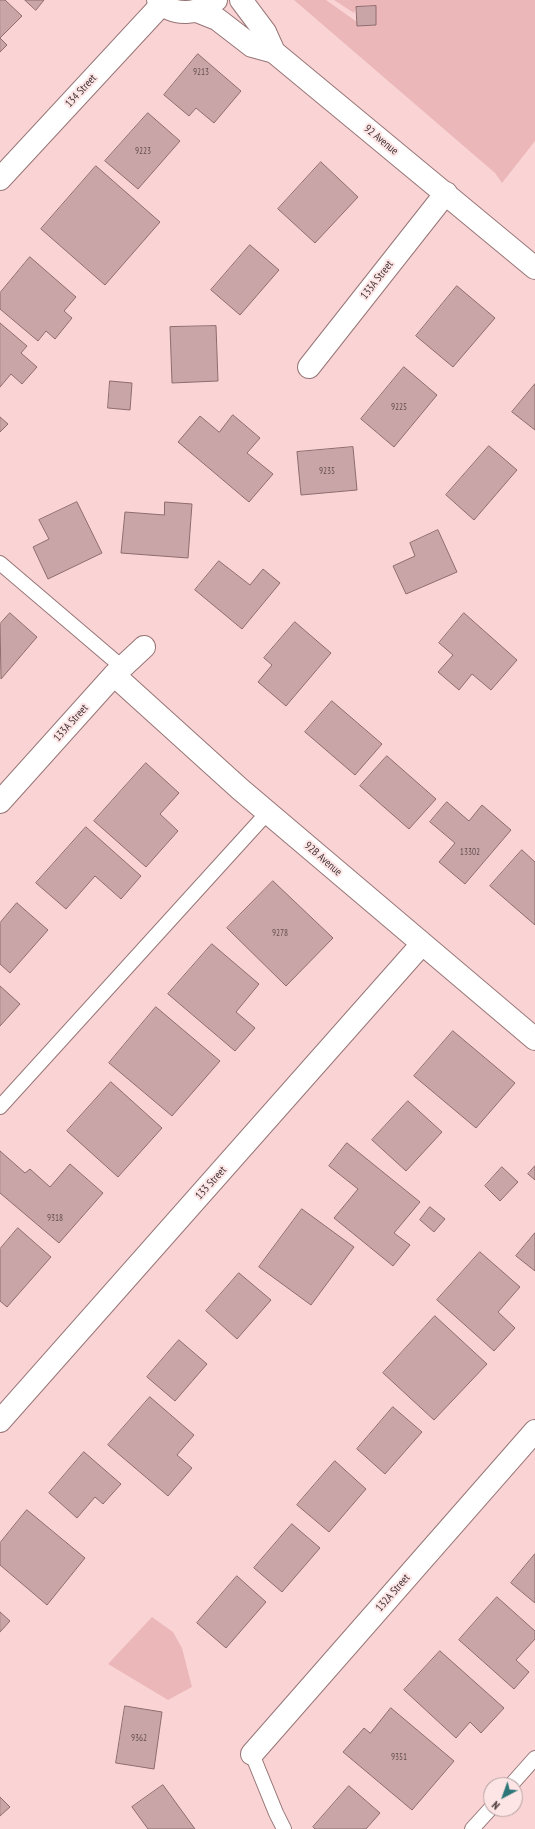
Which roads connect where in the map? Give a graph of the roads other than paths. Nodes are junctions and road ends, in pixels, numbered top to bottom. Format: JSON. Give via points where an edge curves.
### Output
{"nodes":[{"id":1,"x":216,"y":0,"type":"edge"},
{"id":2,"x":241,"y":0,"type":"edge"},
{"id":3,"x":160,"y":2,"type":"edge"},
{"id":4,"x":197,"y":10,"type":"junction"},
{"id":5,"x":274,"y":52,"type":"junction"},
{"id":6,"x":0,"y":179,"type":"edge"},
{"id":7,"x":446,"y":193,"type":"junction"},
{"id":8,"x":535,"y":268,"type":"edge"},
{"id":9,"x":309,"y":367,"type":"dead end"},
{"id":10,"x":0,"y":563,"type":"edge"},
{"id":11,"x":144,"y":647,"type":"dead end"},
{"id":12,"x":118,"y":671,"type":"junction"},
{"id":13,"x":0,"y":802,"type":"edge"},
{"id":14,"x":268,"y":812,"type":"junction"},
{"id":15,"x":422,"y":944,"type":"junction"},
{"id":16,"x":535,"y":1039,"type":"edge"},
{"id":17,"x":0,"y":1107,"type":"edge"},
{"id":18,"x":0,"y":1421,"type":"edge"},
{"id":19,"x":535,"y":1431,"type":"edge"},
{"id":20,"x":252,"y":1754,"type":"joint"},
{"id":21,"x":535,"y":1758,"type":"edge"},
{"id":22,"x":518,"y":1777,"type":"edge"},
{"id":23,"x":483,"y":1817,"type":"edge"},
{"id":24,"x":284,"y":1829,"type":"edge"},
{"id":25,"x":472,"y":1829,"type":"edge"}],
"edges":[{"from":1,"to":4,"type":"street","via":[[207,7]]},
{"from":2,"to":5,"type":"street","name":"92 Avenue","via":[[265,32]]},
{"from":3,"to":4,"type":"street","via":[[176,11]]},
{"from":3,"to":6,"type":"street","name":"134 Street"},
{"from":4,"to":5,"type":"street","via":[[223,23],[252,46]]},
{"from":5,"to":7,"type":"street","name":"92 Avenue"},
{"from":7,"to":8,"type":"street","name":"92 Avenue"},
{"from":7,"to":9,"type":"street","name":"133A Street"},
{"from":10,"to":12,"type":"lane"},
{"from":11,"to":12,"type":"street","name":"133A Street"},
{"from":12,"to":13,"type":"street","name":"133A Street"},
{"from":12,"to":14,"type":"street","name":"92B Avenue","via":[[234,784]]},
{"from":14,"to":15,"type":"street","name":"92B Avenue"},
{"from":14,"to":17,"type":"lane"},
{"from":15,"to":16,"type":"street","name":"92B Avenue"},
{"from":15,"to":18,"type":"street","name":"133 Street"},
{"from":19,"to":20,"type":"street","name":"132A Street"},
{"from":20,"to":24,"type":"lane"},
{"from":21,"to":22,"type":"lane"},
{"from":23,"to":25,"type":"lane"}]}
